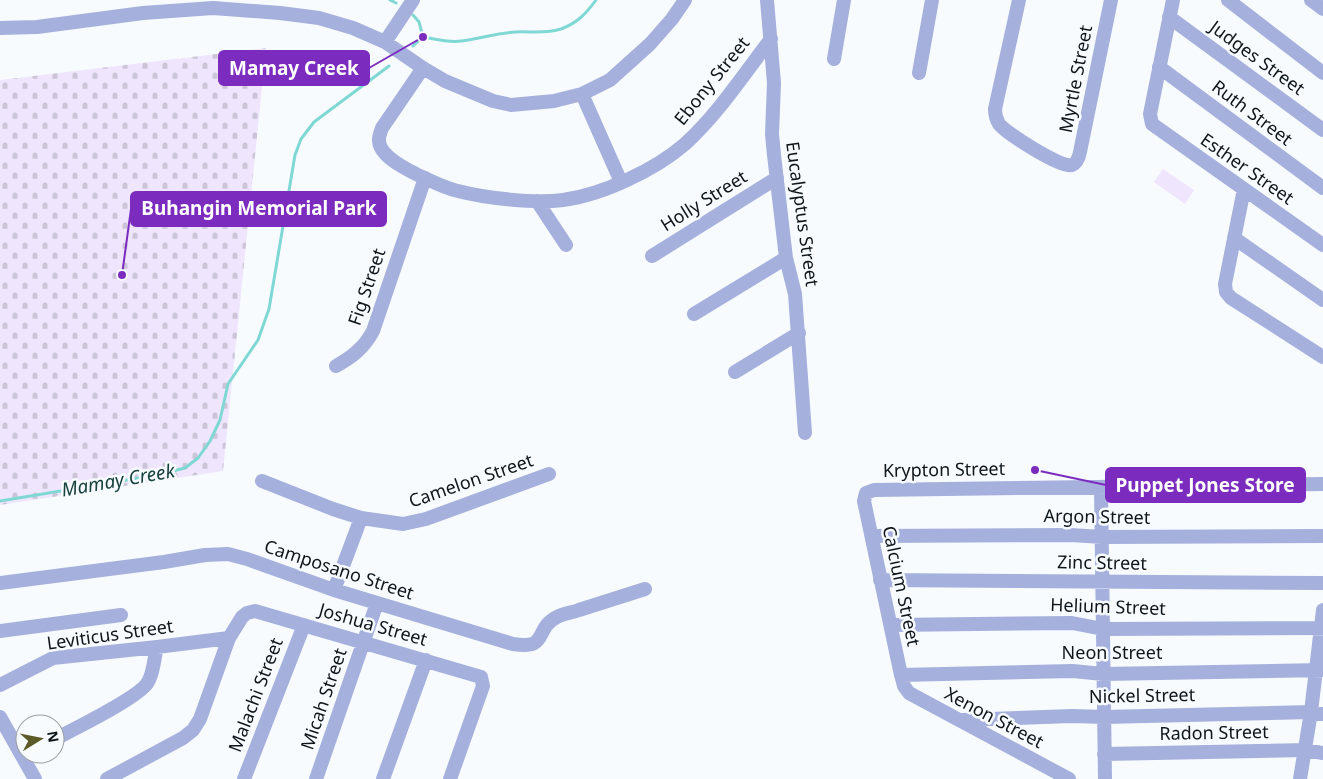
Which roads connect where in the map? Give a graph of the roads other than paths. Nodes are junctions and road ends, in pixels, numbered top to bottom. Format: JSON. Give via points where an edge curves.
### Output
{"nodes":[{"id":1,"x":413,"y":0,"type":"edge"},
{"id":2,"x":685,"y":0,"type":"edge"},
{"id":3,"x":767,"y":0,"type":"edge"},
{"id":4,"x":844,"y":0,"type":"edge"},
{"id":5,"x":932,"y":0,"type":"edge"},
{"id":6,"x":1019,"y":0,"type":"edge"},
{"id":7,"x":1111,"y":0,"type":"edge"},
{"id":8,"x":1173,"y":0,"type":"edge"},
{"id":9,"x":1228,"y":0,"type":"edge"},
{"id":10,"x":1311,"y":0,"type":"edge"},
{"id":11,"x":1323,"y":9,"type":"edge"},
{"id":12,"x":1170,"y":17,"type":"junction"},
{"id":13,"x":0,"y":28,"type":"edge"},
{"id":14,"x":771,"y":38,"type":"junction"},
{"id":15,"x":385,"y":42,"type":"junction"},
{"id":16,"x":834,"y":60,"type":"dead end"},
{"id":17,"x":1159,"y":67,"type":"junction"},
{"id":18,"x":423,"y":68,"type":"junction"},
{"id":19,"x":919,"y":72,"type":"dead end"},
{"id":20,"x":1323,"y":73,"type":"edge"},
{"id":21,"x":582,"y":94,"type":"junction"},
{"id":22,"x":1323,"y":130,"type":"edge"},
{"id":23,"x":425,"y":178,"type":"junction"},
{"id":24,"x":777,"y":178,"type":"junction"},
{"id":25,"x":621,"y":182,"type":"junction"},
{"id":26,"x":1323,"y":188,"type":"edge"},
{"id":27,"x":1244,"y":189,"type":"junction"},
{"id":28,"x":538,"y":201,"type":"junction"},
{"id":29,"x":1234,"y":238,"type":"junction"},
{"id":30,"x":566,"y":245,"type":"dead end"},
{"id":31,"x":1323,"y":245,"type":"edge"},
{"id":32,"x":652,"y":256,"type":"dead end"},
{"id":33,"x":786,"y":258,"type":"junction"},
{"id":34,"x":1323,"y":300,"type":"edge"},
{"id":35,"x":694,"y":314,"type":"dead end"},
{"id":36,"x":799,"y":332,"type":"junction"},
{"id":37,"x":1323,"y":357,"type":"edge"},
{"id":38,"x":336,"y":366,"type":"dead end"},
{"id":39,"x":735,"y":372,"type":"dead end"},
{"id":40,"x":805,"y":433,"type":"dead end"},
{"id":41,"x":549,"y":474,"type":"dead end"},
{"id":42,"x":262,"y":481,"type":"dead end"},
{"id":43,"x":1323,"y":484,"type":"edge"},
{"id":44,"x":1101,"y":487,"type":"junction"},
{"id":45,"x":866,"y":493,"type":"joint"},
{"id":46,"x":362,"y":518,"type":"junction"},
{"id":47,"x":872,"y":536,"type":"junction"},
{"id":48,"x":1323,"y":536,"type":"edge"},
{"id":49,"x":1102,"y":537,"type":"junction"},
{"id":50,"x":880,"y":580,"type":"junction"},
{"id":51,"x":1102,"y":582,"type":"junction"},
{"id":52,"x":0,"y":583,"type":"edge"},
{"id":53,"x":1323,"y":583,"type":"edge"},
{"id":54,"x":646,"y":589,"type":"dead end"},
{"id":55,"x":334,"y":590,"type":"junction"},
{"id":56,"x":377,"y":603,"type":"junction"},
{"id":57,"x":1323,"y":610,"type":"edge"},
{"id":58,"x":121,"y":615,"type":"dead end"},
{"id":59,"x":304,"y":625,"type":"junction"},
{"id":60,"x":891,"y":626,"type":"junction"},
{"id":61,"x":1322,"y":628,"type":"edge"},
{"id":62,"x":1103,"y":629,"type":"junction"},
{"id":63,"x":0,"y":631,"type":"edge"},
{"id":64,"x":229,"y":638,"type":"junction"},
{"id":65,"x":363,"y":642,"type":"junction"},
{"id":66,"x":157,"y":647,"type":"junction"},
{"id":67,"x":426,"y":660,"type":"junction"},
{"id":68,"x":1320,"y":669,"type":"edge"},
{"id":69,"x":1103,"y":674,"type":"junction"},
{"id":70,"x":903,"y":680,"type":"junction"},
{"id":71,"x":0,"y":685,"type":"edge"},
{"id":72,"x":1317,"y":713,"type":"edge"},
{"id":73,"x":1104,"y":717,"type":"junction"},
{"id":74,"x":0,"y":718,"type":"edge"},
{"id":75,"x":961,"y":720,"type":"junction"},
{"id":76,"x":65,"y":734,"type":"edge"},
{"id":77,"x":15,"y":741,"type":"edge"},
{"id":78,"x":1305,"y":750,"type":"junction"},
{"id":79,"x":1323,"y":753,"type":"edge"},
{"id":80,"x":1104,"y":754,"type":"junction"},
{"id":81,"x":28,"y":764,"type":"edge"},
{"id":82,"x":34,"y":779,"type":"edge"},
{"id":83,"x":106,"y":779,"type":"edge"},
{"id":84,"x":244,"y":779,"type":"edge"},
{"id":85,"x":316,"y":779,"type":"edge"},
{"id":86,"x":384,"y":779,"type":"edge"},
{"id":87,"x":450,"y":779,"type":"edge"},
{"id":88,"x":1069,"y":779,"type":"edge"},
{"id":89,"x":1105,"y":779,"type":"edge"},
{"id":90,"x":1300,"y":779,"type":"edge"}],
"edges":[{"from":1,"to":15,"type":"street"},
{"from":2,"to":21,"type":"street","via":[[650,44],[610,80]]},
{"from":3,"to":14,"type":"street","name":"Eucalyptus Street"},
{"from":4,"to":16,"type":"street"},
{"from":5,"to":19,"type":"street"},
{"from":6,"to":7,"type":"street","name":"Myrtle Street","via":[[995,109],[996,117],[1004,130],[1062,164],[1074,164],[1080,152]]},
{"from":8,"to":12,"type":"street"},
{"from":9,"to":20,"type":"street"},
{"from":10,"to":11,"type":"street"},
{"from":12,"to":17,"type":"street"},
{"from":12,"to":22,"type":"street","name":"Judges Street"},
{"from":13,"to":15,"type":"street","via":[[213,8],[319,18]]},
{"from":14,"to":24,"type":"street","name":"Eucalyptus Street","via":[[774,83],[772,134]]},
{"from":14,"to":25,"type":"street","name":"Ebony Street","via":[[713,114],[684,144],[650,168]]},
{"from":15,"to":18,"type":"street"},
{"from":17,"to":26,"type":"street","name":"Ruth Street"},
{"from":17,"to":27,"type":"street","name":"Esther Street","via":[[1150,114],[1155,128]]},
{"from":18,"to":21,"type":"street","via":[[485,98],[511,105],[554,101]]},
{"from":18,"to":23,"type":"street","name":"Ebony Street","via":[[382,128],[379,140],[388,156]]},
{"from":21,"to":25,"type":"street"},
{"from":23,"to":28,"type":"street","name":"Ebony Street","via":[[456,191],[480,196]]},
{"from":23,"to":38,"type":"street","name":"Fig Street","via":[[373,331],[358,351]]},
{"from":24,"to":32,"type":"street","name":"Holly Street"},
{"from":24,"to":33,"type":"street","name":"Eucalyptus Street"},
{"from":25,"to":28,"type":"street","name":"Ebony Street","via":[[592,194]]},
{"from":27,"to":29,"type":"street"},
{"from":27,"to":31,"type":"street","name":"Esther Street"},
{"from":28,"to":30,"type":"street"},
{"from":29,"to":34,"type":"street"},
{"from":29,"to":37,"type":"street","via":[[1226,292]]},
{"from":33,"to":35,"type":"street"},
{"from":33,"to":36,"type":"street","name":"Eucalyptus Street","via":[[795,294]]},
{"from":36,"to":39,"type":"street"},
{"from":36,"to":40,"type":"street","name":"Eucalyptus Street"},
{"from":41,"to":46,"type":"street","name":"Camelon Street","via":[[412,523]]},
{"from":42,"to":46,"type":"street","name":"Camelon Street"},
{"from":43,"to":44,"type":"street","name":"Krypton Street"},
{"from":44,"to":45,"type":"street","name":"Krypton Street","via":[[874,490]]},
{"from":44,"to":49,"type":"street"},
{"from":45,"to":47,"type":"street","name":"Calcium Street","via":[[864,501]]},
{"from":46,"to":55,"type":"street"},
{"from":47,"to":49,"type":"street","name":"Argon Street"},
{"from":47,"to":50,"type":"street","name":"Calcium Street"},
{"from":48,"to":49,"type":"street","name":"Argon Street"},
{"from":49,"to":51,"type":"street"},
{"from":50,"to":51,"type":"street","name":"Zinc Street"},
{"from":50,"to":60,"type":"street","name":"Calcium Street"},
{"from":51,"to":53,"type":"street","name":"Zinc Street"},
{"from":51,"to":62,"type":"street"},
{"from":52,"to":55,"type":"street","name":"Camposano Street","via":[[219,554],[247,559]]},
{"from":54,"to":56,"type":"street","name":"Camposano Street","via":[[556,617],[544,628],[537,642],[524,646]]},
{"from":55,"to":56,"type":"street","name":"Camposano Street"},
{"from":56,"to":65,"type":"street","name":"Micah Street"},
{"from":57,"to":61,"type":"street"},
{"from":58,"to":63,"type":"street"},
{"from":59,"to":64,"type":"street","name":"Joshua Street","via":[[260,611],[250,611],[238,621]]},
{"from":59,"to":65,"type":"street","name":"Joshua Street"},
{"from":59,"to":84,"type":"street","name":"Malachi Street"},
{"from":60,"to":62,"type":"street","name":"Helium Street","via":[[1072,623]]},
{"from":60,"to":70,"type":"street","name":"Calcium Street"},
{"from":61,"to":62,"type":"street","name":"Helium Street"},
{"from":61,"to":68,"type":"street"},
{"from":62,"to":69,"type":"street"},
{"from":64,"to":66,"type":"street","name":"Leviticus Street"},
{"from":64,"to":83,"type":"street","via":[[200,719],[193,730]]},
{"from":65,"to":67,"type":"street","name":"Joshua Street"},
{"from":65,"to":85,"type":"street","name":"Micah Street"},
{"from":66,"to":71,"type":"street","name":"Leviticus Street","via":[[52,658]]},
{"from":66,"to":76,"type":"street","via":[[152,673],[143,688]]},
{"from":67,"to":86,"type":"street"},
{"from":67,"to":87,"type":"street","name":"Joshua Street","via":[[478,675],[482,680],[483,686]]},
{"from":68,"to":69,"type":"street","name":"Neon Street"},
{"from":68,"to":72,"type":"street"},
{"from":69,"to":70,"type":"street","name":"Neon Street","via":[[1073,671]]},
{"from":69,"to":73,"type":"street"},
{"from":70,"to":75,"type":"street","name":"Xenon Street","via":[[909,693],[916,698]]},
{"from":72,"to":73,"type":"street","name":"Nickel Street"},
{"from":72,"to":78,"type":"street"},
{"from":73,"to":75,"type":"street","name":"Nickel Street"},
{"from":73,"to":80,"type":"street"},
{"from":74,"to":77,"type":"street"},
{"from":75,"to":88,"type":"street","name":"Xenon Street"},
{"from":78,"to":79,"type":"street","name":"Radon Street"},
{"from":78,"to":80,"type":"street","name":"Radon Street"},
{"from":78,"to":90,"type":"street"},
{"from":80,"to":89,"type":"street"},
{"from":81,"to":82,"type":"street"}]}
